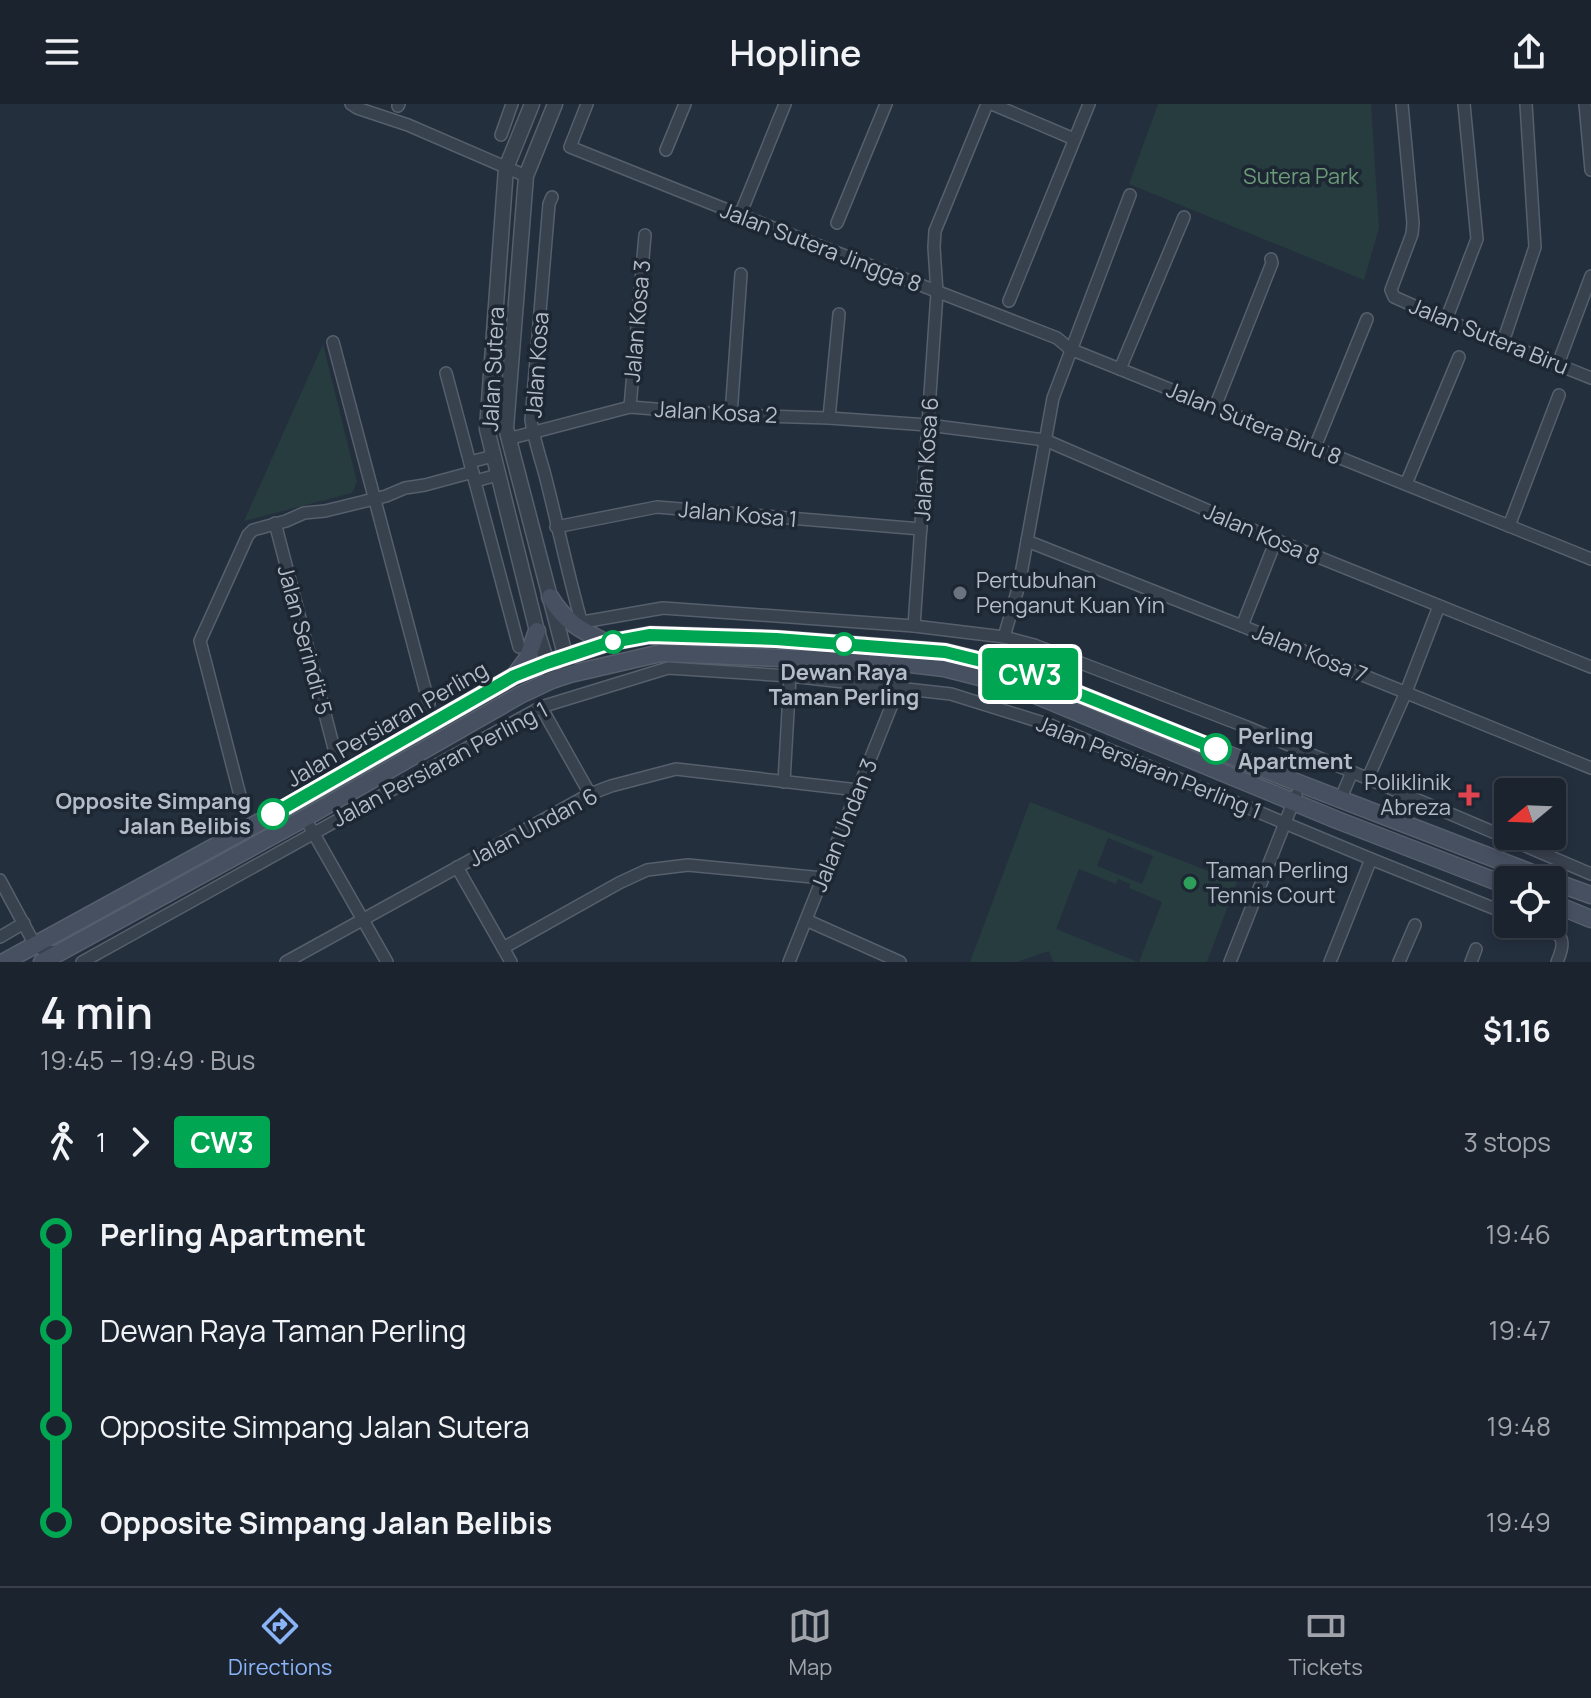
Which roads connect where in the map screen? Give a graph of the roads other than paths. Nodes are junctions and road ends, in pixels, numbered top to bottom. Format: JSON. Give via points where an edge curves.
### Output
{"nodes":[{"id":1,"x":351,"y":104,"type":"edge"},
{"id":2,"x":512,"y":104,"type":"edge"},
{"id":3,"x":532,"y":104,"type":"edge"},
{"id":4,"x":555,"y":104,"type":"edge"},
{"id":5,"x":587,"y":104,"type":"edge"},
{"id":6,"x":685,"y":104,"type":"edge"},
{"id":7,"x":785,"y":104,"type":"edge"},
{"id":8,"x":886,"y":104,"type":"edge"},
{"id":9,"x":990,"y":104,"type":"edge"},
{"id":10,"x":1089,"y":104,"type":"edge"},
{"id":11,"x":1402,"y":104,"type":"edge"},
{"id":12,"x":1464,"y":104,"type":"edge"},
{"id":13,"x":1526,"y":104,"type":"edge"},
{"id":14,"x":1585,"y":104,"type":"edge"},
{"id":15,"x":501,"y":135,"type":"dead end"},
{"id":16,"x":1074,"y":139,"type":"junction"},
{"id":17,"x":666,"y":150,"type":"dead end"},
{"id":18,"x":506,"y":168,"type":"junction"},
{"id":19,"x":1591,"y":170,"type":"edge"},
{"id":20,"x":526,"y":176,"type":"junction"},
{"id":21,"x":1130,"y":195,"type":"dead end"},
{"id":22,"x":552,"y":197,"type":"dead end"},
{"id":23,"x":740,"y":215,"type":"junction"},
{"id":24,"x":1184,"y":217,"type":"dead end"},
{"id":25,"x":837,"y":223,"type":"dead end"},
{"id":26,"x":645,"y":235,"type":"dead end"},
{"id":27,"x":1271,"y":259,"type":"dead end"},
{"id":28,"x":741,"y":274,"type":"dead end"},
{"id":29,"x":1591,"y":276,"type":"edge"},
{"id":30,"x":937,"y":293,"type":"junction"},
{"id":31,"x":1009,"y":301,"type":"dead end"},
{"id":32,"x":839,"y":314,"type":"dead end"},
{"id":33,"x":1367,"y":319,"type":"dead end"},
{"id":34,"x":1446,"y":320,"type":"junction"},
{"id":35,"x":333,"y":342,"type":"dead end"},
{"id":36,"x":1503,"y":342,"type":"junction"},
{"id":37,"x":1070,"y":349,"type":"junction"},
{"id":38,"x":1459,"y":357,"type":"dead end"},
{"id":39,"x":1558,"y":364,"type":"junction"},
{"id":40,"x":1120,"y":369,"type":"junction"},
{"id":41,"x":446,"y":373,"type":"dead end"},
{"id":42,"x":1591,"y":378,"type":"edge"},
{"id":43,"x":1559,"y":395,"type":"dead end"},
{"id":44,"x":630,"y":407,"type":"junction"},
{"id":45,"x":1215,"y":407,"type":"junction"},
{"id":46,"x":731,"y":415,"type":"junction"},
{"id":47,"x":829,"y":418,"type":"junction"},
{"id":48,"x":928,"y":425,"type":"junction"},
{"id":49,"x":533,"y":433,"type":"junction"},
{"id":50,"x":508,"y":439,"type":"junction"},
{"id":51,"x":1045,"y":440,"type":"junction"},
{"id":52,"x":1315,"y":447,"type":"junction"},
{"id":53,"x":493,"y":456,"type":"junction"},
{"id":54,"x":473,"y":472,"type":"junction"},
{"id":55,"x":498,"y":475,"type":"junction"},
{"id":56,"x":1406,"y":484,"type":"junction"},
{"id":57,"x":374,"y":498,"type":"junction"},
{"id":58,"x":275,"y":523,"type":"junction"},
{"id":59,"x":1509,"y":526,"type":"junction"},
{"id":60,"x":556,"y":527,"type":"junction"},
{"id":61,"x":921,"y":529,"type":"junction"},
{"id":62,"x":1276,"y":540,"type":"junction"},
{"id":63,"x":1027,"y":541,"type":"junction"},
{"id":64,"x":1591,"y":559,"type":"edge"},
{"id":65,"x":550,"y":597,"type":"junction"},
{"id":66,"x":1439,"y":606,"type":"junction"},
{"id":67,"x":914,"y":626,"type":"junction"},
{"id":68,"x":1242,"y":626,"type":"junction"},
{"id":69,"x":537,"y":631,"type":"junction"},
{"id":70,"x":1004,"y":637,"type":"junction"},
{"id":71,"x":607,"y":643,"type":"junction"},
{"id":72,"x":1034,"y":645,"type":"junction"},
{"id":73,"x":519,"y":647,"type":"dead end"},
{"id":74,"x":565,"y":657,"type":"junction"},
{"id":75,"x":547,"y":663,"type":"junction"},
{"id":76,"x":1591,"y":667,"type":"edge"},
{"id":77,"x":1022,"y":671,"type":"junction"},
{"id":78,"x":570,"y":674,"type":"junction"},
{"id":79,"x":514,"y":676,"type":"junction"},
{"id":80,"x":790,"y":676,"type":"junction"},
{"id":81,"x":552,"y":680,"type":"junction"},
{"id":82,"x":899,"y":687,"type":"junction"},
{"id":83,"x":1406,"y":692,"type":"junction"},
{"id":84,"x":429,"y":704,"type":"dead end"},
{"id":85,"x":541,"y":707,"type":"junction"},
{"id":86,"x":336,"y":756,"type":"dead end"},
{"id":87,"x":1591,"y":768,"type":"edge"},
{"id":88,"x":1352,"y":772,"type":"junction"},
{"id":89,"x":1368,"y":778,"type":"junction"},
{"id":90,"x":784,"y":782,"type":"junction"},
{"id":91,"x":1301,"y":784,"type":"junction"},
{"id":92,"x":858,"y":790,"type":"junction"},
{"id":93,"x":590,"y":794,"type":"junction"},
{"id":94,"x":1341,"y":798,"type":"junction"},
{"id":95,"x":1293,"y":801,"type":"junction"},
{"id":96,"x":296,"y":802,"type":"junction"},
{"id":97,"x":243,"y":807,"type":"dead end"},
{"id":98,"x":1284,"y":822,"type":"junction"},
{"id":99,"x":310,"y":825,"type":"junction"},
{"id":100,"x":1371,"y":859,"type":"junction"},
{"id":101,"x":1515,"y":866,"type":"edge"},
{"id":102,"x":457,"y":867,"type":"junction"},
{"id":103,"x":1591,"y":874,"type":"edge"},
{"id":104,"x":823,"y":878,"type":"junction"},
{"id":105,"x":0,"y":880,"type":"edge"},
{"id":106,"x":1494,"y":880,"type":"edge"},
{"id":107,"x":1566,"y":886,"type":"edge"},
{"id":108,"x":1590,"y":895,"type":"edge"},
{"id":109,"x":1494,"y":908,"type":"edge"},
{"id":110,"x":1566,"y":909,"type":"edge"},
{"id":111,"x":364,"y":919,"type":"junction"},
{"id":112,"x":806,"y":920,"type":"junction"},
{"id":113,"x":1589,"y":920,"type":"edge"},
{"id":114,"x":24,"y":923,"type":"junction"},
{"id":115,"x":1415,"y":925,"type":"dead end"},
{"id":116,"x":0,"y":937,"type":"edge"},
{"id":117,"x":1560,"y":938,"type":"edge"},
{"id":118,"x":35,"y":945,"type":"junction"},
{"id":119,"x":503,"y":948,"type":"junction"},
{"id":120,"x":1476,"y":949,"type":"dead end"},
{"id":121,"x":63,"y":950,"type":"junction"},
{"id":122,"x":894,"y":961,"type":"edge"},
{"id":123,"x":4,"y":962,"type":"edge"},
{"id":124,"x":42,"y":962,"type":"edge"},
{"id":125,"x":82,"y":962,"type":"edge"},
{"id":126,"x":286,"y":962,"type":"edge"},
{"id":127,"x":387,"y":962,"type":"edge"},
{"id":128,"x":511,"y":962,"type":"edge"},
{"id":129,"x":789,"y":962,"type":"edge"},
{"id":130,"x":1230,"y":962,"type":"edge"},
{"id":131,"x":1330,"y":962,"type":"edge"},
{"id":132,"x":1399,"y":962,"type":"edge"},
{"id":133,"x":1471,"y":962,"type":"edge"},
{"id":134,"x":1557,"y":962,"type":"edge"}],
"edges":[{"from":1,"to":18,"type":"street"},
{"from":2,"to":15,"type":"street"},
{"from":3,"to":18,"type":"street","name":"Jalan Sutera"},
{"from":4,"to":20,"type":"street","name":"Jalan Sutera"},
{"from":5,"to":23,"type":"street","name":"Jalan Sutera Jingga 8","via":[[570,147]]},
{"from":6,"to":17,"type":"street"},
{"from":7,"to":23,"type":"street"},
{"from":8,"to":25,"type":"street"},
{"from":9,"to":16,"type":"street"},
{"from":9,"to":30,"type":"street","name":"Jalan Kosa 6","via":[[935,231]]},
{"from":10,"to":16,"type":"street"},
{"from":11,"to":34,"type":"street","name":"Jalan Sutera Biru","via":[[1413,223],[1391,290],[1394,297]]},
{"from":12,"to":34,"type":"street","via":[[1477,239]]},
{"from":13,"to":36,"type":"street","via":[[1535,247]]},
{"from":14,"to":19,"type":"street"},
{"from":16,"to":31,"type":"street"},
{"from":18,"to":20,"type":"street"},
{"from":18,"to":53,"type":"street","name":"Jalan Sutera","via":[[487,429]]},
{"from":20,"to":50,"type":"street","name":"Jalan Sutera"},
{"from":21,"to":37,"type":"street"},
{"from":22,"to":49,"type":"street","name":"Jalan Kosa"},
{"from":23,"to":30,"type":"street","name":"Jalan Sutera Jingga 8"},
{"from":24,"to":40,"type":"street"},
{"from":26,"to":44,"type":"street","name":"Jalan Kosa 3"},
{"from":27,"to":45,"type":"street"},
{"from":28,"to":46,"type":"street"},
{"from":29,"to":39,"type":"street"},
{"from":30,"to":37,"type":"street","name":"Jalan Sutera Jingga 8","via":[[1057,338]]},
{"from":30,"to":48,"type":"street","name":"Jalan Kosa 6"},
{"from":32,"to":47,"type":"street"},
{"from":33,"to":52,"type":"street"},
{"from":34,"to":36,"type":"street","name":"Jalan Sutera Biru"},
{"from":35,"to":57,"type":"street"},
{"from":36,"to":39,"type":"street","name":"Jalan Sutera Biru"},
{"from":37,"to":40,"type":"street","name":"Jalan Sutera Biru 8"},
{"from":37,"to":51,"type":"street"},
{"from":38,"to":56,"type":"street"},
{"from":39,"to":42,"type":"street","name":"Jalan Sutera Biru"},
{"from":40,"to":45,"type":"street","name":"Jalan Sutera Biru 8"},
{"from":41,"to":54,"type":"street"},
{"from":43,"to":59,"type":"street"},
{"from":44,"to":46,"type":"street","name":"Jalan Kosa 2"},
{"from":44,"to":49,"type":"street","name":"Jalan Kosa 2"},
{"from":45,"to":52,"type":"street","name":"Jalan Sutera Biru 8"},
{"from":46,"to":47,"type":"street","name":"Jalan Kosa 2"},
{"from":47,"to":48,"type":"street","name":"Jalan Kosa 2"},
{"from":48,"to":51,"type":"street","name":"Jalan Kosa 8"},
{"from":48,"to":61,"type":"street","name":"Jalan Kosa 6"},
{"from":49,"to":50,"type":"street","name":"Jalan Kosa 2"},
{"from":49,"to":60,"type":"street","name":"Jalan Kosa"},
{"from":50,"to":65,"type":"street","name":"Jalan Sutera"},
{"from":51,"to":62,"type":"street","name":"Jalan Kosa 8"},
{"from":51,"to":63,"type":"street"},
{"from":52,"to":56,"type":"street","name":"Jalan Sutera Biru 8"},
{"from":53,"to":54,"type":"street"},
{"from":53,"to":55,"type":"street","name":"Jalan Sutera"},
{"from":54,"to":55,"type":"street"},
{"from":54,"to":57,"type":"street"},
{"from":54,"to":73,"type":"street"},
{"from":55,"to":69,"type":"street","name":"Jalan Sutera"},
{"from":56,"to":59,"type":"street","name":"Jalan Sutera Biru 8"},
{"from":57,"to":58,"type":"street"},
{"from":57,"to":84,"type":"street"},
{"from":58,"to":86,"type":"street","name":"Jalan Serindit 5"},
{"from":58,"to":97,"type":"street","via":[[248,535],[200,646]]},
{"from":59,"to":64,"type":"street","name":"Jalan Sutera Biru 8"},
{"from":60,"to":61,"type":"street","name":"Jalan Kosa 1","via":[[657,507]]},
{"from":60,"to":67,"type":"street","name":"Jalan Kosa","via":[[583,622],[663,608]]},
{"from":61,"to":67,"type":"street","name":"Jalan Kosa 6"},
{"from":62,"to":66,"type":"street","name":"Jalan Kosa 8"},
{"from":62,"to":68,"type":"street"},
{"from":63,"to":68,"type":"street","name":"Jalan Kosa 7"},
{"from":63,"to":70,"type":"street"},
{"from":65,"to":71,"type":"main road","via":[[572,625]]},
{"from":65,"to":74,"type":"street","name":"Jalan Sutera"},
{"from":66,"to":76,"type":"street","name":"Jalan Kosa 8"},
{"from":66,"to":83,"type":"street"},
{"from":67,"to":70,"type":"street"},
{"from":68,"to":83,"type":"street","name":"Jalan Kosa 7"},
{"from":69,"to":75,"type":"street","name":"Jalan Sutera"},
{"from":69,"to":79,"type":"main road"},
{"from":70,"to":72,"type":"street"},
{"from":71,"to":74,"type":"main road","name":"Jalan Persiaran Perling"},
{"from":71,"to":77,"type":"main road","name":"Jalan Persiaran Perling","via":[[650,635],[776,639],[945,652]]},
{"from":72,"to":77,"type":"street"},
{"from":72,"to":88,"type":"street"},
{"from":74,"to":75,"type":"main road","name":"Jalan Persiaran Perling"},
{"from":74,"to":78,"type":"street","name":"Jalan Sutera"},
{"from":75,"to":79,"type":"main road","name":"Jalan Persiaran Perling"},
{"from":75,"to":81,"type":"street","name":"Jalan Sutera"},
{"from":77,"to":91,"type":"main road","name":"Jalan Persiaran Perling"},
{"from":78,"to":81,"type":"main road","name":"Jalan Persiaran Perling"},
{"from":78,"to":95,"type":"main road","name":"Jalan Persiaran Perling","via":[[661,653],[944,668],[1011,685]]},
{"from":79,"to":96,"type":"main road","name":"Jalan Persiaran Perling"},
{"from":80,"to":82,"type":"street","name":"Jalan Persiaran Perling 1"},
{"from":80,"to":85,"type":"street","name":"Jalan Persiaran Perling 1","via":[[668,668]]},
{"from":80,"to":90,"type":"street"},
{"from":81,"to":99,"type":"main road","name":"Jalan Persiaran Perling"},
{"from":82,"to":92,"type":"street","name":"Jalan Undan 3"},
{"from":82,"to":98,"type":"street","name":"Jalan Persiaran Perling 1","via":[[951,694],[1050,725]]},
{"from":83,"to":87,"type":"street","name":"Jalan Kosa 7"},
{"from":83,"to":89,"type":"street"},
{"from":85,"to":93,"type":"street"},
{"from":85,"to":99,"type":"street","name":"Jalan Persiaran Perling 1"},
{"from":88,"to":89,"type":"street"},
{"from":88,"to":94,"type":"street"},
{"from":89,"to":103,"type":"street"},
{"from":90,"to":92,"type":"street","name":"Jalan Undan 6"},
{"from":90,"to":93,"type":"street","name":"Jalan Undan 6","via":[[676,769]]},
{"from":91,"to":94,"type":"main road","name":"Jalan Persiaran Perling"},
{"from":91,"to":95,"type":"street"},
{"from":92,"to":104,"type":"street","name":"Jalan Undan 3"},
{"from":93,"to":102,"type":"street","name":"Jalan Undan 6"},
{"from":94,"to":101,"type":"main road","name":"Jalan Persiaran Perling"},
{"from":95,"to":98,"type":"street"},
{"from":95,"to":106,"type":"main road","name":"Jalan Persiaran Perling"},
{"from":96,"to":99,"type":"street"},
{"from":96,"to":118,"type":"main road","name":"Jalan Persiaran Perling"},
{"from":98,"to":100,"type":"street","name":"Jalan Persiaran Perling 1"},
{"from":98,"to":130,"type":"street"},
{"from":99,"to":111,"type":"street"},
{"from":99,"to":121,"type":"main road","name":"Jalan Persiaran Perling"},
{"from":99,"to":125,"type":"street","name":"Jalan Persiaran Perling 1"},
{"from":100,"to":109,"type":"street","name":"Jalan Persiaran Perling 1"},
{"from":100,"to":131,"type":"street"},
{"from":102,"to":111,"type":"street","name":"Jalan Undan 6"},
{"from":102,"to":119,"type":"street"},
{"from":104,"to":112,"type":"street","name":"Jalan Undan 3"},
{"from":104,"to":119,"type":"street","via":[[688,865],[647,870]]},
{"from":105,"to":114,"type":"street"},
{"from":107,"to":108,"type":"main road","name":"Jalan Persiaran Perling"},
{"from":110,"to":113,"type":"main road"},
{"from":111,"to":126,"type":"street","name":"Jalan Undan 6"},
{"from":111,"to":127,"type":"street"},
{"from":112,"to":122,"type":"street"},
{"from":112,"to":129,"type":"street","name":"Jalan Undan 3"},
{"from":114,"to":116,"type":"street"},
{"from":114,"to":118,"type":"street"},
{"from":115,"to":132,"type":"street"},
{"from":117,"to":134,"type":"street"},
{"from":118,"to":121,"type":"street","via":[[49,952]]},
{"from":118,"to":123,"type":"main road","name":"Jalan Persiaran Perling"},
{"from":119,"to":128,"type":"street"},
{"from":120,"to":133,"type":"street"},
{"from":121,"to":124,"type":"main road","name":"Jalan Persiaran Perling"}]}
